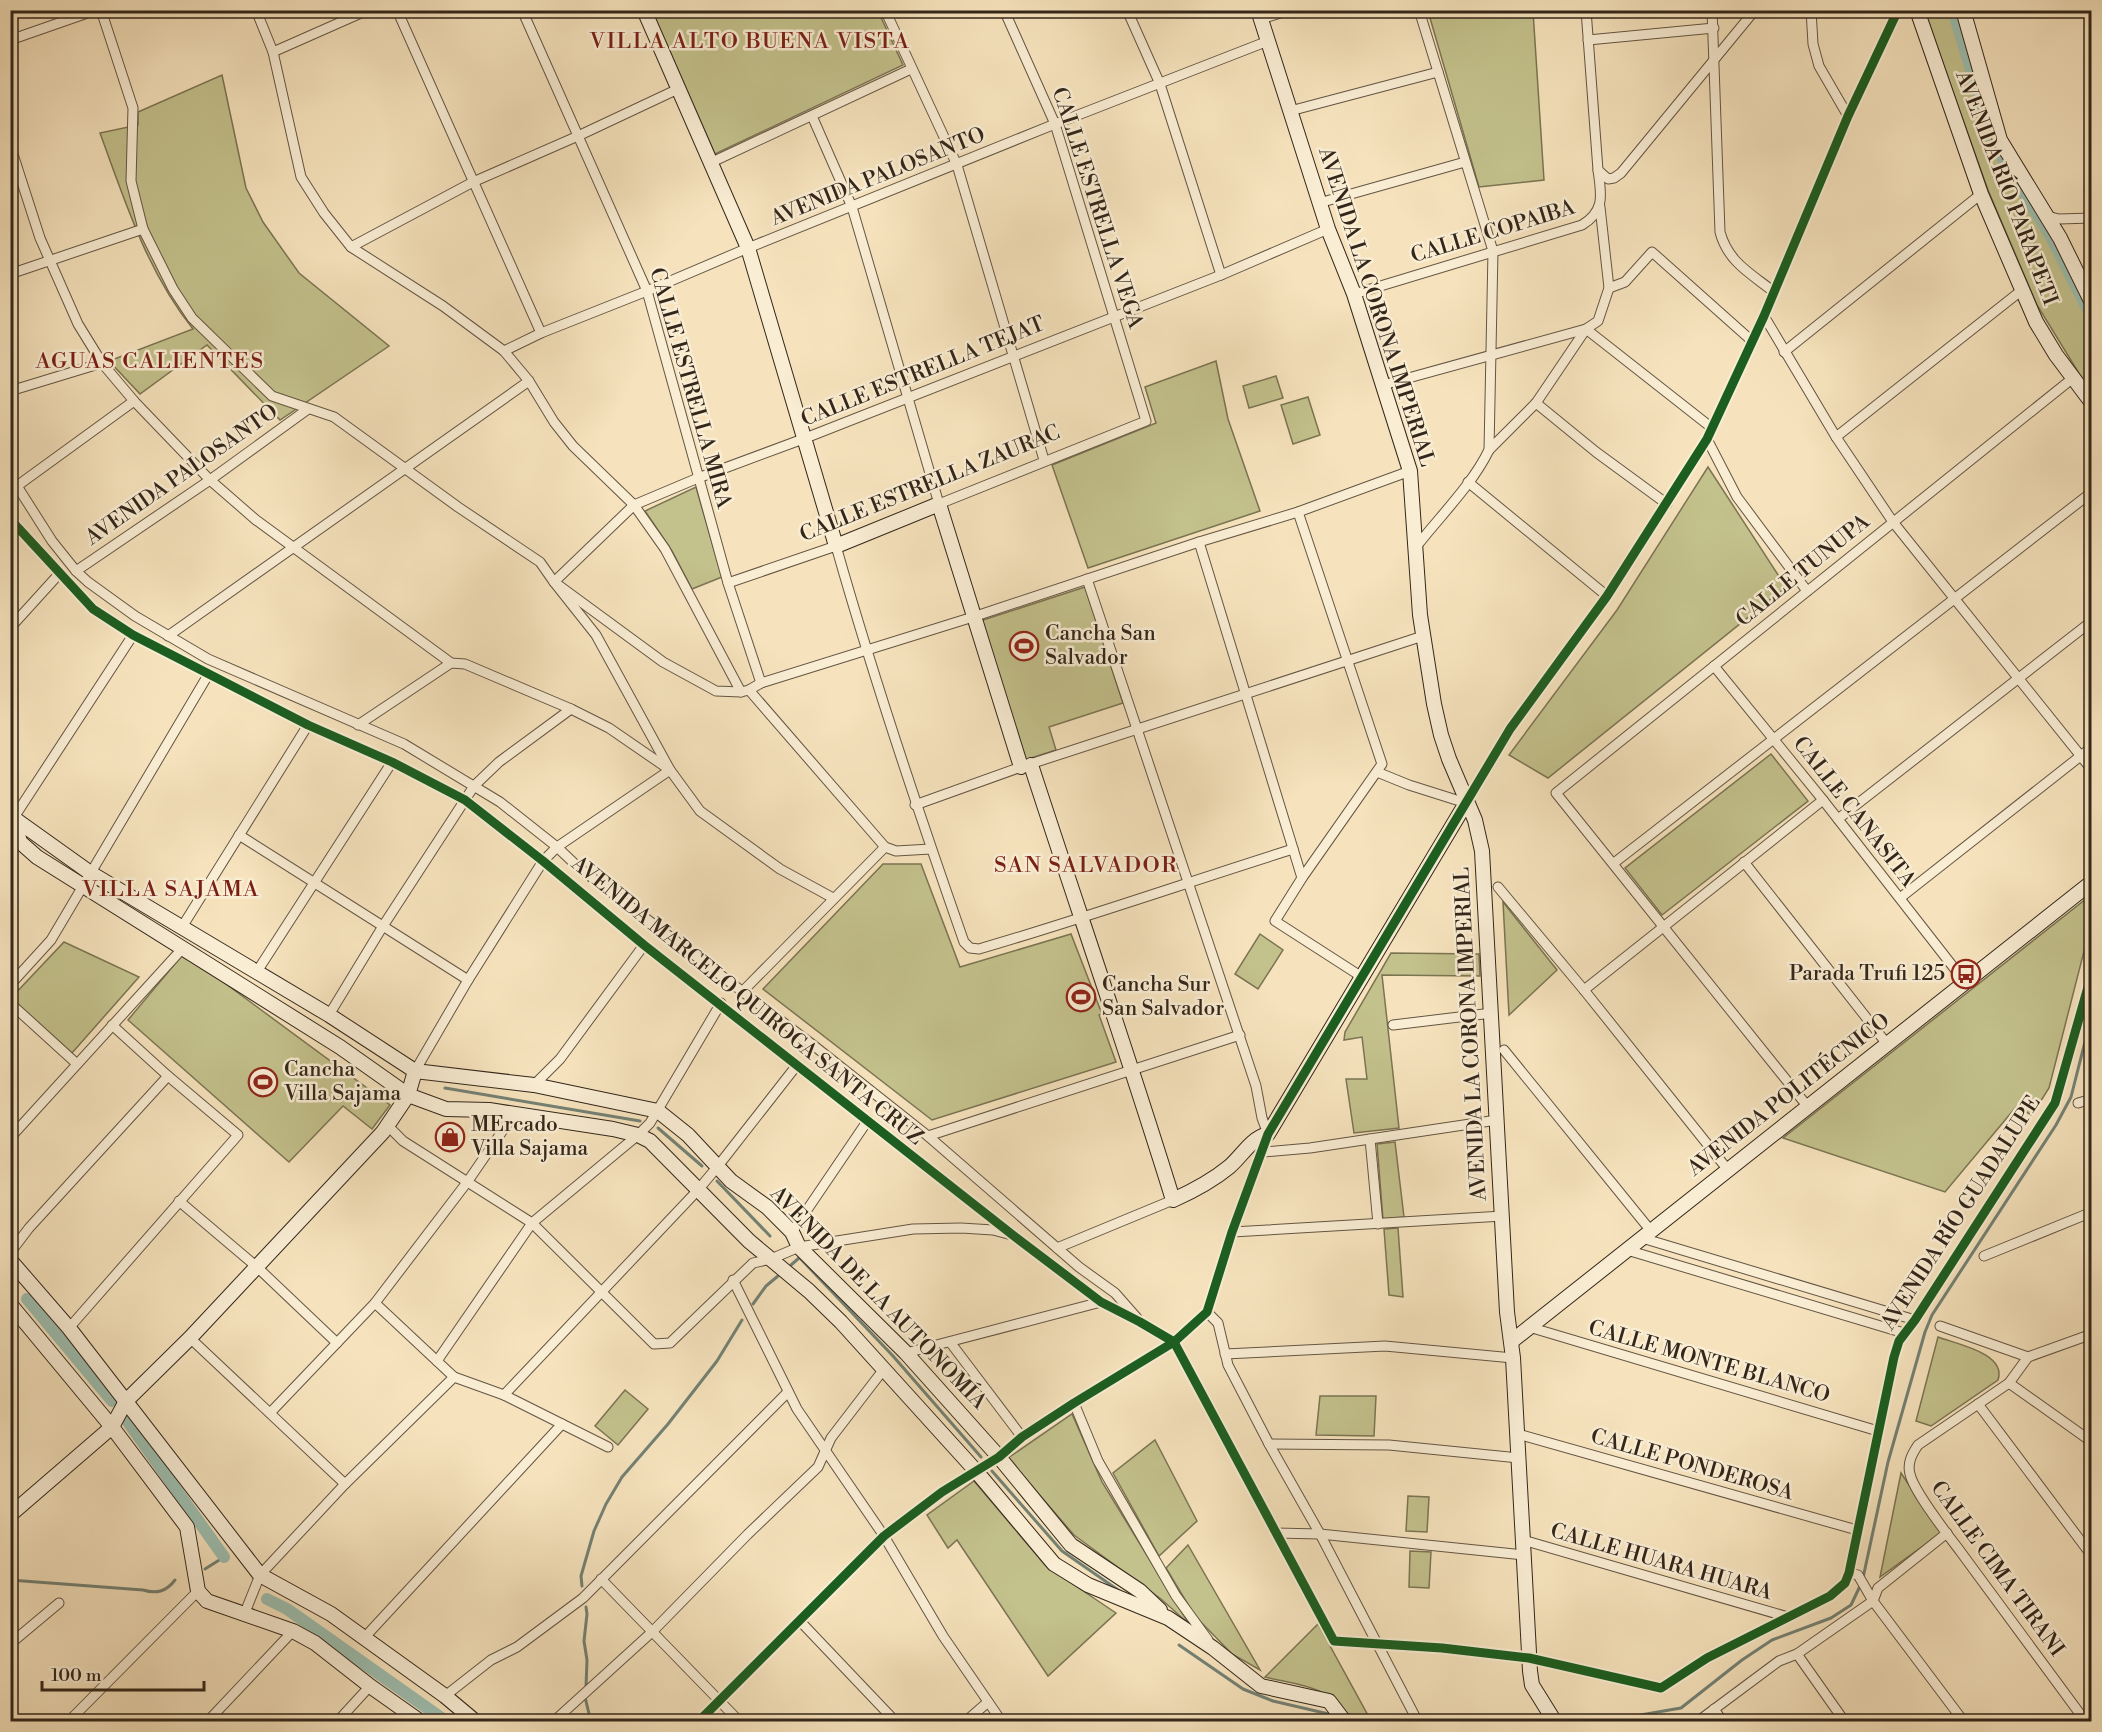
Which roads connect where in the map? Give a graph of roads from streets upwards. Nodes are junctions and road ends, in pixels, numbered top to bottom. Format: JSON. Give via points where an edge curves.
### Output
{"nodes":[{"id":1,"x":96,"y":10,"type":"edge"},
{"id":2,"x":101,"y":10,"type":"edge"},
{"id":3,"x":256,"y":10,"type":"edge"},
{"id":4,"x":368,"y":10,"type":"edge"},
{"id":5,"x":397,"y":10,"type":"edge"},
{"id":6,"x":522,"y":10,"type":"edge"},
{"id":7,"x":644,"y":10,"type":"edge"},
{"id":8,"x":885,"y":10,"type":"edge"},
{"id":9,"x":1005,"y":10,"type":"edge"},
{"id":10,"x":1127,"y":10,"type":"edge"},
{"id":11,"x":1290,"y":10,"type":"edge"},
{"id":12,"x":1419,"y":10,"type":"edge"},
{"id":13,"x":1586,"y":10,"type":"edge"},
{"id":14,"x":1712,"y":10,"type":"edge"},
{"id":15,"x":1755,"y":10,"type":"edge"},
{"id":16,"x":1811,"y":10,"type":"edge"},
{"id":17,"x":1898,"y":10,"type":"edge"},
{"id":18,"x":1917,"y":10,"type":"edge"},
{"id":19,"x":1963,"y":10,"type":"edge"},
{"id":20,"x":1259,"y":15,"type":"edge"},
{"id":21,"x":1714,"y":28,"type":"junction"},
{"id":22,"x":10,"y":40,"type":"edge"},
{"id":23,"x":1588,"y":40,"type":"junction"},
{"id":24,"x":1268,"y":41,"type":"junction"},
{"id":25,"x":273,"y":52,"type":"junction"},
{"id":26,"x":1715,"y":58,"type":"junction"},
{"id":27,"x":911,"y":69,"type":"junction"},
{"id":28,"x":1438,"y":72,"type":"junction"},
{"id":29,"x":1160,"y":84,"type":"junction"},
{"id":30,"x":678,"y":89,"type":"junction"},
{"id":31,"x":1290,"y":111,"type":"junction"},
{"id":32,"x":812,"y":116,"type":"junction"},
{"id":33,"x":1848,"y":116,"type":"junction"},
{"id":34,"x":1055,"y":124,"type":"junction"},
{"id":35,"x":578,"y":136,"type":"junction"},
{"id":36,"x":10,"y":144,"type":"edge"},
{"id":37,"x":13,"y":158,"type":"edge"},
{"id":38,"x":1465,"y":162,"type":"junction"},
{"id":39,"x":711,"y":164,"type":"junction"},
{"id":40,"x":957,"y":165,"type":"junction"},
{"id":41,"x":1598,"y":170,"type":"junction"},
{"id":42,"x":473,"y":182,"type":"junction"},
{"id":43,"x":1981,"y":194,"type":"junction"},
{"id":44,"x":1319,"y":203,"type":"junction"},
{"id":45,"x":852,"y":207,"type":"junction"},
{"id":46,"x":1600,"y":207,"type":"junction"},
{"id":47,"x":2047,"y":216,"type":"junction"},
{"id":48,"x":2091,"y":218,"type":"edge"},
{"id":49,"x":142,"y":229,"type":"junction"},
{"id":50,"x":1328,"y":229,"type":"junction"},
{"id":51,"x":351,"y":247,"type":"junction"},
{"id":52,"x":748,"y":248,"type":"junction"},
{"id":53,"x":1493,"y":251,"type":"junction"},
{"id":54,"x":51,"y":260,"type":"junction"},
{"id":55,"x":10,"y":274,"type":"edge"},
{"id":56,"x":1221,"y":275,"type":"junction"},
{"id":57,"x":1609,"y":288,"type":"junction"},
{"id":58,"x":2022,"y":290,"type":"junction"},
{"id":59,"x":647,"y":291,"type":"junction"},
{"id":60,"x":1774,"y":292,"type":"junction"},
{"id":61,"x":1354,"y":294,"type":"junction"},
{"id":62,"x":2090,"y":294,"type":"edge"},
{"id":63,"x":1115,"y":315,"type":"junction"},
{"id":64,"x":1764,"y":316,"type":"junction"},
{"id":65,"x":1586,"y":329,"type":"junction"},
{"id":66,"x":541,"y":333,"type":"junction"},
{"id":67,"x":1752,"y":341,"type":"junction"},
{"id":68,"x":504,"y":351,"type":"junction"},
{"id":69,"x":1784,"y":352,"type":"junction"},
{"id":70,"x":1491,"y":354,"type":"junction"},
{"id":71,"x":1013,"y":356,"type":"junction"},
{"id":72,"x":102,"y":363,"type":"junction"},
{"id":73,"x":2073,"y":378,"type":"junction"},
{"id":74,"x":529,"y":381,"type":"junction"},
{"id":75,"x":1383,"y":385,"type":"junction"},
{"id":76,"x":10,"y":391,"type":"edge"},
{"id":77,"x":909,"y":398,"type":"junction"},
{"id":78,"x":134,"y":400,"type":"junction"},
{"id":79,"x":1536,"y":402,"type":"junction"},
{"id":80,"x":2091,"y":403,"type":"edge"},
{"id":81,"x":308,"y":409,"type":"junction"},
{"id":82,"x":1146,"y":421,"type":"joint"},
{"id":83,"x":1712,"y":428,"type":"junction"},
{"id":84,"x":1836,"y":437,"type":"junction"},
{"id":85,"x":803,"y":439,"type":"junction"},
{"id":86,"x":1707,"y":439,"type":"junction"},
{"id":87,"x":1489,"y":450,"type":"junction"},
{"id":88,"x":1044,"y":460,"type":"junction"},
{"id":89,"x":406,"y":468,"type":"junction"},
{"id":90,"x":1410,"y":471,"type":"junction"},
{"id":91,"x":698,"y":478,"type":"junction"},
{"id":92,"x":210,"y":480,"type":"junction"},
{"id":93,"x":1468,"y":482,"type":"junction"},
{"id":94,"x":14,"y":483,"type":"edge"},
{"id":95,"x":2091,"y":492,"type":"edge"},
{"id":96,"x":939,"y":504,"type":"junction"},
{"id":97,"x":1667,"y":504,"type":"junction"},
{"id":98,"x":634,"y":505,"type":"junction"},
{"id":99,"x":1298,"y":512,"type":"junction"},
{"id":100,"x":10,"y":519,"type":"edge"},
{"id":101,"x":1893,"y":522,"type":"junction"},
{"id":102,"x":1199,"y":542,"type":"junction"},
{"id":103,"x":836,"y":546,"type":"junction"},
{"id":104,"x":1416,"y":547,"type":"junction"},
{"id":105,"x":293,"y":548,"type":"junction"},
{"id":106,"x":76,"y":571,"type":"junction"},
{"id":107,"x":60,"y":574,"type":"junction"},
{"id":108,"x":1087,"y":579,"type":"junction"},
{"id":109,"x":554,"y":582,"type":"junction"},
{"id":110,"x":728,"y":583,"type":"junction"},
{"id":111,"x":1807,"y":591,"type":"junction"},
{"id":112,"x":1607,"y":596,"type":"junction"},
{"id":113,"x":1954,"y":599,"type":"junction"},
{"id":114,"x":973,"y":617,"type":"junction"},
{"id":115,"x":2091,"y":621,"type":"edge"},
{"id":116,"x":10,"y":628,"type":"edge"},
{"id":117,"x":133,"y":635,"type":"junction"},
{"id":118,"x":168,"y":636,"type":"junction"},
{"id":119,"x":1423,"y":636,"type":"junction"},
{"id":120,"x":866,"y":650,"type":"junction"},
{"id":121,"x":1349,"y":660,"type":"junction"},
{"id":122,"x":451,"y":663,"type":"junction"},
{"id":123,"x":1714,"y":666,"type":"junction"},
{"id":124,"x":208,"y":675,"type":"junction"},
{"id":125,"x":2018,"y":677,"type":"junction"},
{"id":126,"x":761,"y":683,"type":"junction"},
{"id":127,"x":745,"y":691,"type":"junction"},
{"id":128,"x":1244,"y":694,"type":"junction"},
{"id":129,"x":571,"y":709,"type":"junction"},
{"id":130,"x":308,"y":725,"type":"junction"},
{"id":131,"x":358,"y":726,"type":"junction"},
{"id":132,"x":1138,"y":729,"type":"junction"},
{"id":133,"x":1774,"y":740,"type":"junction"},
{"id":134,"x":2091,"y":747,"type":"edge"},
{"id":135,"x":2080,"y":756,"type":"junction"},
{"id":136,"x":392,"y":762,"type":"junction"},
{"id":137,"x":1026,"y":766,"type":"junction"},
{"id":138,"x":670,"y":770,"type":"junction"},
{"id":139,"x":2091,"y":770,"type":"edge"},
{"id":140,"x":1377,"y":772,"type":"junction"},
{"id":141,"x":474,"y":786,"type":"junction"},
{"id":142,"x":465,"y":800,"type":"junction"},
{"id":143,"x":1823,"y":800,"type":"junction"},
{"id":144,"x":1467,"y":802,"type":"junction"},
{"id":145,"x":915,"y":805,"type":"junction"},
{"id":146,"x":12,"y":819,"type":"edge"},
{"id":147,"x":1838,"y":819,"type":"junction"},
{"id":148,"x":239,"y":835,"type":"junction"},
{"id":149,"x":557,"y":847,"type":"junction"},
{"id":150,"x":885,"y":847,"type":"junction"},
{"id":151,"x":931,"y":849,"type":"junction"},
{"id":152,"x":1293,"y":849,"type":"junction"},
{"id":153,"x":543,"y":861,"type":"junction"},
{"id":154,"x":1744,"y":862,"type":"junction"},
{"id":155,"x":1614,"y":863,"type":"junction"},
{"id":156,"x":86,"y":878,"type":"junction"},
{"id":157,"x":1302,"y":878,"type":"junction"},
{"id":158,"x":1189,"y":882,"type":"junction"},
{"id":159,"x":2091,"y":882,"type":"edge"},
{"id":160,"x":315,"y":883,"type":"junction"},
{"id":161,"x":1498,"y":887,"type":"dead end"},
{"id":162,"x":833,"y":898,"type":"junction"},
{"id":163,"x":1900,"y":898,"type":"junction"},
{"id":164,"x":1081,"y":919,"type":"junction"},
{"id":165,"x":383,"y":926,"type":"junction"},
{"id":166,"x":1664,"y":926,"type":"junction"},
{"id":167,"x":182,"y":927,"type":"junction"},
{"id":168,"x":644,"y":945,"type":"junction"},
{"id":169,"x":182,"y":949,"type":"junction"},
{"id":170,"x":256,"y":973,"type":"junction"},
{"id":171,"x":2091,"y":973,"type":"edge"},
{"id":172,"x":1362,"y":977,"type":"junction"},
{"id":173,"x":468,"y":980,"type":"junction"},
{"id":174,"x":1965,"y":982,"type":"junction"},
{"id":175,"x":10,"y":985,"type":"edge"},
{"id":176,"x":1584,"y":990,"type":"junction"},
{"id":177,"x":742,"y":991,"type":"junction"},
{"id":178,"x":10,"y":1003,"type":"edge"},
{"id":179,"x":721,"y":1003,"type":"junction"},
{"id":180,"x":1492,"y":1013,"type":"junction"},
{"id":181,"x":329,"y":1015,"type":"junction"},
{"id":182,"x":112,"y":1025,"type":"junction"},
{"id":183,"x":1393,"y":1025,"type":"dead end"},
{"id":184,"x":1240,"y":1035,"type":"junction"},
{"id":185,"x":1887,"y":1044,"type":"junction"},
{"id":186,"x":1504,"y":1050,"type":"dead end"},
{"id":187,"x":77,"y":1064,"type":"junction"},
{"id":188,"x":797,"y":1065,"type":"junction"},
{"id":189,"x":415,"y":1071,"type":"junction"},
{"id":190,"x":1133,"y":1071,"type":"junction"},
{"id":191,"x":168,"y":1076,"type":"junction"},
{"id":192,"x":534,"y":1085,"type":"junction"},
{"id":193,"x":408,"y":1095,"type":"junction"},
{"id":194,"x":2091,"y":1099,"type":"edge"},
{"id":195,"x":2078,"y":1103,"type":"dead end"},
{"id":196,"x":1808,"y":1107,"type":"junction"},
{"id":197,"x":658,"y":1111,"type":"junction"},
{"id":198,"x":514,"y":1114,"type":"junction"},
{"id":199,"x":868,"y":1120,"type":"junction"},
{"id":200,"x":1497,"y":1120,"type":"junction"},
{"id":201,"x":388,"y":1126,"type":"junction"},
{"id":202,"x":1268,"y":1134,"type":"junction"},
{"id":203,"x":638,"y":1135,"type":"junction"},
{"id":204,"x":928,"y":1136,"type":"junction"},
{"id":205,"x":10,"y":1138,"type":"edge"},
{"id":206,"x":1370,"y":1139,"type":"junction"},
{"id":207,"x":1263,"y":1152,"type":"junction"},
{"id":208,"x":718,"y":1166,"type":"junction"},
{"id":209,"x":1728,"y":1170,"type":"junction"},
{"id":210,"x":468,"y":1181,"type":"junction"},
{"id":211,"x":698,"y":1190,"type":"junction"},
{"id":212,"x":1173,"y":1200,"type":"junction"},
{"id":213,"x":179,"y":1201,"type":"junction"},
{"id":214,"x":2091,"y":1212,"type":"edge"},
{"id":215,"x":1503,"y":1216,"type":"junction"},
{"id":216,"x":532,"y":1223,"type":"junction"},
{"id":217,"x":1378,"y":1224,"type":"junction"},
{"id":218,"x":792,"y":1232,"type":"junction"},
{"id":219,"x":1233,"y":1232,"type":"junction"},
{"id":220,"x":1646,"y":1235,"type":"junction"},
{"id":221,"x":1014,"y":1236,"type":"junction"},
{"id":222,"x":799,"y":1247,"type":"junction"},
{"id":223,"x":1057,"y":1248,"type":"junction"},
{"id":224,"x":1627,"y":1250,"type":"junction"},
{"id":225,"x":10,"y":1253,"type":"edge"},
{"id":226,"x":1984,"y":1256,"type":"dead end"},
{"id":227,"x":771,"y":1258,"type":"junction"},
{"id":228,"x":10,"y":1260,"type":"edge"},
{"id":229,"x":256,"y":1267,"type":"junction"},
{"id":230,"x":733,"y":1280,"type":"junction"},
{"id":231,"x":602,"y":1292,"type":"junction"},
{"id":232,"x":1101,"y":1302,"type":"junction"},
{"id":233,"x":375,"y":1303,"type":"junction"},
{"id":234,"x":10,"y":1304,"type":"edge"},
{"id":235,"x":1207,"y":1312,"type":"junction"},
{"id":236,"x":1915,"y":1320,"type":"junction"},
{"id":237,"x":1140,"y":1322,"type":"junction"},
{"id":238,"x":1940,"y":1326,"type":"dead end"},
{"id":239,"x":69,"y":1328,"type":"junction"},
{"id":240,"x":1529,"y":1328,"type":"junction"},
{"id":241,"x":1904,"y":1333,"type":"junction"},
{"id":242,"x":2091,"y":1334,"type":"edge"},
{"id":243,"x":190,"y":1338,"type":"junction"},
{"id":244,"x":1512,"y":1341,"type":"junction"},
{"id":245,"x":950,"y":1342,"type":"junction"},
{"id":246,"x":1174,"y":1342,"type":"junction"},
{"id":247,"x":337,"y":1343,"type":"junction"},
{"id":248,"x":906,"y":1353,"type":"junction"},
{"id":249,"x":1225,"y":1354,"type":"junction"},
{"id":250,"x":2028,"y":1357,"type":"junction"},
{"id":251,"x":1513,"y":1358,"type":"junction"},
{"id":252,"x":436,"y":1361,"type":"junction"},
{"id":253,"x":884,"y":1369,"type":"junction"},
{"id":254,"x":454,"y":1377,"type":"junction"},
{"id":255,"x":2009,"y":1383,"type":"junction"},
{"id":256,"x":788,"y":1392,"type":"junction"},
{"id":257,"x":504,"y":1395,"type":"junction"},
{"id":258,"x":126,"y":1401,"type":"junction"},
{"id":259,"x":1074,"y":1403,"type":"junction"},
{"id":260,"x":1978,"y":1404,"type":"junction"},
{"id":261,"x":270,"y":1413,"type":"junction"},
{"id":262,"x":562,"y":1424,"type":"junction"},
{"id":263,"x":112,"y":1427,"type":"junction"},
{"id":264,"x":1878,"y":1431,"type":"junction"},
{"id":265,"x":1518,"y":1434,"type":"junction"},
{"id":266,"x":1022,"y":1437,"type":"junction"},
{"id":267,"x":2091,"y":1442,"type":"edge"},
{"id":268,"x":1269,"y":1444,"type":"junction"},
{"id":269,"x":608,"y":1447,"type":"dead end"},
{"id":270,"x":825,"y":1452,"type":"junction"},
{"id":271,"x":999,"y":1456,"type":"junction"},
{"id":272,"x":1519,"y":1458,"type":"junction"},
{"id":273,"x":976,"y":1471,"type":"junction"},
{"id":274,"x":345,"y":1484,"type":"junction"},
{"id":275,"x":10,"y":1515,"type":"edge"},
{"id":276,"x":1857,"y":1530,"type":"junction"},
{"id":277,"x":1276,"y":1533,"type":"junction"},
{"id":278,"x":1947,"y":1533,"type":"junction"},
{"id":279,"x":1320,"y":1534,"type":"junction"},
{"id":280,"x":884,"y":1536,"type":"junction"},
{"id":281,"x":1524,"y":1547,"type":"junction"},
{"id":282,"x":2091,"y":1556,"type":"edge"},
{"id":283,"x":1854,"y":1574,"type":"junction"},
{"id":284,"x":260,"y":1575,"type":"junction"},
{"id":285,"x":601,"y":1579,"type":"junction"},
{"id":286,"x":198,"y":1591,"type":"junction"},
{"id":287,"x":1873,"y":1601,"type":"junction"},
{"id":288,"x":59,"y":1603,"type":"dead end"},
{"id":289,"x":244,"y":1615,"type":"junction"},
{"id":290,"x":1788,"y":1617,"type":"junction"},
{"id":291,"x":1168,"y":1618,"type":"junction"},
{"id":292,"x":799,"y":1620,"type":"junction"},
{"id":293,"x":293,"y":1631,"type":"junction"},
{"id":294,"x":652,"y":1632,"type":"junction"},
{"id":295,"x":364,"y":1638,"type":"junction"},
{"id":296,"x":1376,"y":1642,"type":"junction"},
{"id":297,"x":10,"y":1644,"type":"edge"},
{"id":298,"x":1213,"y":1648,"type":"junction"},
{"id":299,"x":1797,"y":1654,"type":"junction"},
{"id":300,"x":1529,"y":1658,"type":"junction"},
{"id":301,"x":370,"y":1686,"type":"junction"},
{"id":302,"x":445,"y":1696,"type":"junction"},
{"id":303,"x":719,"y":1701,"type":"junction"},
{"id":304,"x":988,"y":1702,"type":"junction"},
{"id":305,"x":1714,"y":1709,"type":"junction"},
{"id":306,"x":68,"y":1722,"type":"edge"},
{"id":307,"x":207,"y":1722,"type":"edge"},
{"id":308,"x":337,"y":1722,"type":"edge"},
{"id":309,"x":421,"y":1722,"type":"edge"},
{"id":310,"x":476,"y":1722,"type":"edge"},
{"id":311,"x":553,"y":1722,"type":"edge"},
{"id":312,"x":698,"y":1722,"type":"edge"},
{"id":313,"x":740,"y":1722,"type":"edge"},
{"id":314,"x":896,"y":1722,"type":"edge"},
{"id":315,"x":965,"y":1722,"type":"edge"},
{"id":316,"x":1002,"y":1722,"type":"edge"},
{"id":317,"x":1345,"y":1722,"type":"edge"},
{"id":318,"x":1418,"y":1722,"type":"edge"},
{"id":319,"x":1555,"y":1722,"type":"edge"},
{"id":320,"x":1697,"y":1722,"type":"edge"},
{"id":321,"x":1723,"y":1722,"type":"edge"},
{"id":322,"x":1845,"y":1722,"type":"edge"},
{"id":323,"x":1964,"y":1722,"type":"edge"},
{"id":324,"x":2086,"y":1722,"type":"edge"}],
"edges":[{"from":1,"to":22,"type":"street"},
{"from":2,"to":49,"type":"street","via":[[133,108],[132,181]]},
{"from":3,"to":25,"type":"street"},
{"from":4,"to":25,"type":"street"},
{"from":5,"to":42,"type":"street"},
{"from":6,"to":35,"type":"street","name":"CALLE ESTRELLA MIRA"},
{"from":7,"to":30,"type":"street"},
{"from":8,"to":27,"type":"street"},
{"from":9,"to":34,"type":"street","name":"CALLE ESTRELLA VEGA"},
{"from":10,"to":29,"type":"street"},
{"from":11,"to":20,"type":"street"},
{"from":12,"to":28,"type":"street"},
{"from":13,"to":23,"type":"street","name":"CALLE COPAIBA"},
{"from":14,"to":21,"type":"street"},
{"from":15,"to":26,"type":"street"},
{"from":16,"to":33,"type":"street","via":[[1819,66]]},
{"from":17,"to":33,"type":"street"},
{"from":18,"to":43,"type":"street","name":"AVENIDA RÍO PARAPETI"},
{"from":19,"to":47,"type":"street","name":"AVENIDA RÍO PARAPETI","via":[[2000,140]]},
{"from":20,"to":24,"type":"street","name":"AVENIDA LA CORONA IMPERIAL"},
{"from":21,"to":23,"type":"street"},
{"from":21,"to":26,"type":"street"},
{"from":23,"to":41,"type":"street","name":"CALLE COPAIBA"},
{"from":24,"to":29,"type":"street","name":"AVENIDA PALOSANTO"},
{"from":24,"to":31,"type":"street","name":"AVENIDA LA CORONA IMPERIAL"},
{"from":25,"to":51,"type":"street","via":[[301,177]]},
{"from":26,"to":41,"type":"street","via":[[1621,173],[1608,179]]},
{"from":26,"to":60,"type":"street","via":[[1720,231],[1731,257]]},
{"from":27,"to":32,"type":"street"},
{"from":27,"to":40,"type":"street"},
{"from":28,"to":31,"type":"street"},
{"from":28,"to":38,"type":"street"},
{"from":29,"to":34,"type":"street","name":"AVENIDA PALOSANTO"},
{"from":29,"to":56,"type":"street"},
{"from":30,"to":35,"type":"street"},
{"from":30,"to":39,"type":"street"},
{"from":31,"to":44,"type":"street","name":"AVENIDA LA CORONA IMPERIAL"},
{"from":32,"to":39,"type":"street"},
{"from":32,"to":45,"type":"street"},
{"from":33,"to":60,"type":"street"},
{"from":34,"to":40,"type":"street","name":"AVENIDA PALOSANTO"},
{"from":34,"to":63,"type":"street","name":"CALLE ESTRELLA VEGA"},
{"from":35,"to":42,"type":"street"},
{"from":35,"to":59,"type":"street","name":"CALLE ESTRELLA MIRA"},
{"from":36,"to":37,"type":"street"},
{"from":37,"to":54,"type":"street"},
{"from":38,"to":44,"type":"street"},
{"from":38,"to":53,"type":"street"},
{"from":39,"to":52,"type":"street"},
{"from":40,"to":45,"type":"street","name":"AVENIDA PALOSANTO"},
{"from":40,"to":71,"type":"street"},
{"from":41,"to":46,"type":"street","name":"CALLE COPAIBA"},
{"from":42,"to":51,"type":"street"},
{"from":42,"to":66,"type":"street"},
{"from":43,"to":58,"type":"street","name":"AVENIDA RÍO PARAPETI"},
{"from":43,"to":69,"type":"street"},
{"from":44,"to":50,"type":"street","name":"AVENIDA LA CORONA IMPERIAL"},
{"from":45,"to":52,"type":"street","name":"AVENIDA PALOSANTO"},
{"from":45,"to":77,"type":"street"},
{"from":46,"to":53,"type":"street","name":"CALLE COPAIBA","via":[[1582,225]]},
{"from":46,"to":57,"type":"street"},
{"from":47,"to":48,"type":"street"},
{"from":47,"to":62,"type":"street","name":"AVENIDA RÍO PARAPETI"},
{"from":49,"to":54,"type":"street"},
{"from":49,"to":81,"type":"street","via":[[192,318],[272,396]]},
{"from":50,"to":56,"type":"street","name":"CALLE ESTRELLA TEJAT"},
{"from":50,"to":61,"type":"street","name":"AVENIDA LA CORONA IMPERIAL"},
{"from":51,"to":68,"type":"street"},
{"from":52,"to":59,"type":"street","name":"AVENIDA PALOSANTO"},
{"from":52,"to":85,"type":"street"},
{"from":53,"to":61,"type":"street","name":"CALLE COPAIBA"},
{"from":53,"to":70,"type":"street"},
{"from":54,"to":55,"type":"street"},
{"from":54,"to":72,"type":"street","via":[[78,324]]},
{"from":56,"to":63,"type":"street","name":"CALLE ESTRELLA TEJAT"},
{"from":57,"to":65,"type":"street","via":[[1598,321]]},
{"from":57,"to":67,"type":"street","via":[[1625,282],[1652,252]]},
{"from":58,"to":73,"type":"street","name":"AVENIDA RÍO PARAPETI","via":[[2055,355]]},
{"from":58,"to":84,"type":"street"},
{"from":59,"to":66,"type":"street","name":"AVENIDA PALOSANTO"},
{"from":59,"to":91,"type":"street","name":"CALLE ESTRELLA MIRA"},
{"from":60,"to":64,"type":"street"},
{"from":61,"to":75,"type":"street","name":"AVENIDA LA CORONA IMPERIAL"},
{"from":63,"to":71,"type":"street","name":"CALLE ESTRELLA TEJAT"},
{"from":63,"to":82,"type":"street","name":"CALLE ESTRELLA VEGA"},
{"from":64,"to":67,"type":"street"},
{"from":64,"to":69,"type":"street"},
{"from":65,"to":70,"type":"street"},
{"from":65,"to":79,"type":"street"},
{"from":65,"to":83,"type":"street"},
{"from":66,"to":68,"type":"street","name":"AVENIDA PALOSANTO"},
{"from":67,"to":83,"type":"street"},
{"from":68,"to":74,"type":"street"},
{"from":69,"to":84,"type":"street"},
{"from":70,"to":75,"type":"street"},
{"from":70,"to":87,"type":"street"},
{"from":71,"to":77,"type":"street","name":"CALLE ESTRELLA TEJAT"},
{"from":71,"to":88,"type":"street"},
{"from":72,"to":76,"type":"street"},
{"from":72,"to":78,"type":"street"},
{"from":73,"to":80,"type":"street","name":"AVENIDA RÍO PARAPETI"},
{"from":73,"to":101,"type":"street","name":"CALLE TUNUPA"},
{"from":74,"to":89,"type":"street"},
{"from":74,"to":98,"type":"street","via":[[573,446]]},
{"from":75,"to":90,"type":"street","name":"AVENIDA LA CORONA IMPERIAL"},
{"from":77,"to":85,"type":"street","name":"CALLE ESTRELLA TEJAT"},
{"from":77,"to":96,"type":"street"},
{"from":78,"to":92,"type":"street"},
{"from":78,"to":94,"type":"street"},
{"from":79,"to":87,"type":"street"},
{"from":79,"to":97,"type":"street"},
{"from":81,"to":89,"type":"street","via":[[334,417]]},
{"from":81,"to":92,"type":"street","name":"AVENIDA PALOSANTO"},
{"from":82,"to":88,"type":"street","name":"CALLE ESTRELLA ZAURAC"},
{"from":83,"to":86,"type":"street"},
{"from":84,"to":101,"type":"street"},
{"from":85,"to":91,"type":"street","name":"CALLE ESTRELLA TEJAT"},
{"from":85,"to":103,"type":"street"},
{"from":86,"to":97,"type":"street"},
{"from":86,"to":111,"type":"street","via":[[1737,497]]},
{"from":87,"to":93,"type":"street"},
{"from":88,"to":96,"type":"street","name":"CALLE ESTRELLA ZAURAC"},
{"from":89,"to":105,"type":"street"},
{"from":89,"to":109,"type":"street","via":[[540,562]]},
{"from":90,"to":99,"type":"street"},
{"from":90,"to":104,"type":"street","name":"AVENIDA LA CORONA IMPERIAL"},
{"from":91,"to":98,"type":"street","name":"CALLE ESTRELLA TEJAT"},
{"from":91,"to":110,"type":"street","name":"CALLE ESTRELLA MIRA"},
{"from":92,"to":105,"type":"street"},
{"from":92,"to":106,"type":"street","name":"AVENIDA PALOSANTO"},
{"from":93,"to":104,"type":"street"},
{"from":93,"to":112,"type":"street"},
{"from":94,"to":106,"type":"street","name":"AVENIDA MARCELO QUIROGA SANTA CRUZ"},
{"from":95,"to":113,"type":"street"},
{"from":96,"to":103,"type":"street","name":"CALLE ESTRELLA ZAURAC"},
{"from":96,"to":114,"type":"street"},
{"from":97,"to":112,"type":"street"},
{"from":98,"to":109,"type":"street","name":"CALLE ESTRELLA TEJAT"},
{"from":98,"to":127,"type":"street","via":[[665,549]]},
{"from":99,"to":102,"type":"street"},
{"from":99,"to":121,"type":"street"},
{"from":100,"to":107,"type":"street","name":"AVENIDA MARCELO QUIROGA SANTA CRUZ"},
{"from":101,"to":111,"type":"street","name":"CALLE TUNUPA"},
{"from":101,"to":113,"type":"street"},
{"from":102,"to":108,"type":"street"},
{"from":102,"to":128,"type":"street"},
{"from":103,"to":110,"type":"street","name":"CALLE ESTRELLA ZAURAC"},
{"from":103,"to":120,"type":"street"},
{"from":104,"to":119,"type":"street","name":"AVENIDA LA CORONA IMPERIAL"},
{"from":105,"to":118,"type":"street"},
{"from":105,"to":122,"type":"street"},
{"from":106,"to":118,"type":"street","name":"AVENIDA MARCELO QUIROGA SANTA CRUZ"},
{"from":107,"to":116,"type":"street"},
{"from":107,"to":117,"type":"street","name":"AVENIDA MARCELO QUIROGA SANTA CRUZ","via":[[93,609]]},
{"from":108,"to":114,"type":"street"},
{"from":108,"to":132,"type":"street"},
{"from":109,"to":127,"type":"street","via":[[663,662],[716,691]]},
{"from":109,"to":138,"type":"street","via":[[596,635]]},
{"from":110,"to":126,"type":"street","name":"CALLE ESTRELLA MIRA"},
{"from":111,"to":123,"type":"street","name":"CALLE TUNUPA"},
{"from":112,"to":144,"type":"street","via":[[1510,729]]},
{"from":113,"to":125,"type":"street"},
{"from":113,"to":133,"type":"street"},
{"from":114,"to":120,"type":"street"},
{"from":114,"to":137,"type":"street"},
{"from":115,"to":125,"type":"street"},
{"from":117,"to":124,"type":"street","name":"AVENIDA MARCELO QUIROGA SANTA CRUZ"},
{"from":117,"to":146,"type":"street"},
{"from":118,"to":131,"type":"street","name":"AVENIDA MARCELO QUIROGA SANTA CRUZ"},
{"from":119,"to":121,"type":"street"},
{"from":119,"to":144,"type":"street","name":"AVENIDA LA CORONA IMPERIAL","via":[[1441,735]]},
{"from":120,"to":126,"type":"street"},
{"from":120,"to":145,"type":"street"},
{"from":121,"to":128,"type":"street"},
{"from":121,"to":140,"type":"street","via":[[1383,764]]},
{"from":122,"to":129,"type":"street","via":[[465,664]]},
{"from":122,"to":131,"type":"street"},
{"from":123,"to":133,"type":"street","name":"CALLE CANASITA"},
{"from":123,"to":155,"type":"street","name":"CALLE TUNUPA","via":[[1556,793]]},
{"from":124,"to":130,"type":"street","name":"AVENIDA MARCELO QUIROGA SANTA CRUZ"},
{"from":124,"to":156,"type":"street"},
{"from":125,"to":135,"type":"street"},
{"from":125,"to":147,"type":"street"},
{"from":126,"to":127,"type":"street"},
{"from":127,"to":150,"type":"street"},
{"from":128,"to":132,"type":"street"},
{"from":128,"to":152,"type":"street"},
{"from":129,"to":138,"type":"street","via":[[609,728]]},
{"from":129,"to":141,"type":"street","via":[[499,762]]},
{"from":130,"to":136,"type":"street","name":"AVENIDA MARCELO QUIROGA SANTA CRUZ"},
{"from":130,"to":148,"type":"street"},
{"from":131,"to":141,"type":"street","name":"AVENIDA MARCELO QUIROGA SANTA CRUZ","via":[[404,744]]},
{"from":132,"to":137,"type":"street"},
{"from":132,"to":158,"type":"street"},
{"from":133,"to":143,"type":"street","name":"CALLE CANASITA"},
{"from":133,"to":155,"type":"street"},
{"from":134,"to":135,"type":"street"},
{"from":135,"to":139,"type":"street"},
{"from":135,"to":163,"type":"street"},
{"from":136,"to":142,"type":"street","name":"AVENIDA MARCELO QUIROGA SANTA CRUZ"},
{"from":136,"to":160,"type":"street"},
{"from":137,"to":145,"type":"street"},
{"from":137,"to":164,"type":"street"},
{"from":138,"to":149,"type":"street"},
{"from":138,"to":162,"type":"street","via":[[700,811],[780,869]]},
{"from":140,"to":144,"type":"street"},
{"from":140,"to":157,"type":"street"},
{"from":141,"to":142,"type":"street"},
{"from":141,"to":149,"type":"street","name":"AVENIDA MARCELO QUIROGA SANTA CRUZ"},
{"from":142,"to":153,"type":"street","name":"AVENIDA MARCELO QUIROGA SANTA CRUZ"},
{"from":142,"to":165,"type":"street"},
{"from":143,"to":147,"type":"street","name":"CALLE CANASITA"},
{"from":143,"to":154,"type":"street"},
{"from":144,"to":172,"type":"street"},
{"from":144,"to":180,"type":"street","name":"AVENIDA LA CORONA IMPERIAL","via":[[1482,851]]},
{"from":145,"to":151,"type":"street"},
{"from":146,"to":156,"type":"street","name":"AVENIDA DE LA AUTONOMÍA"},
{"from":147,"to":163,"type":"street","name":"CALLE CANASITA"},
{"from":148,"to":160,"type":"street"},
{"from":148,"to":167,"type":"street"},
{"from":149,"to":153,"type":"street"},
{"from":149,"to":177,"type":"street","name":"AVENIDA MARCELO QUIROGA SANTA CRUZ"},
{"from":150,"to":151,"type":"street","via":[[896,851]]},
{"from":150,"to":162,"type":"street"},
{"from":151,"to":164,"type":"street","via":[[964,942],[970,948],[979,949]]},
{"from":152,"to":157,"type":"street"},
{"from":152,"to":158,"type":"street"},
{"from":153,"to":168,"type":"street","name":"AVENIDA MARCELO QUIROGA SANTA CRUZ"},
{"from":153,"to":173,"type":"street"},
{"from":154,"to":166,"type":"street"},
{"from":154,"to":185,"type":"street"},
{"from":155,"to":166,"type":"street"},
{"from":156,"to":167,"type":"street","name":"AVENIDA DE LA AUTONOMÍA"},
{"from":156,"to":169,"type":"street","name":"AVENIDA DE LA AUTONOMÍA"},
{"from":156,"to":175,"type":"street","via":[[51,940]]},
{"from":157,"to":172,"type":"street","via":[[1275,921]]},
{"from":158,"to":164,"type":"street"},
{"from":158,"to":184,"type":"street"},
{"from":159,"to":174,"type":"street","name":"AVENIDA POLITÉCNICO"},
{"from":160,"to":165,"type":"street"},
{"from":160,"to":170,"type":"street"},
{"from":161,"to":176,"type":"street"},
{"from":162,"to":177,"type":"street"},
{"from":163,"to":174,"type":"street","name":"CALLE CANASITA"},
{"from":164,"to":190,"type":"street"},
{"from":165,"to":173,"type":"street"},
{"from":165,"to":181,"type":"street"},
{"from":166,"to":176,"type":"street"},
{"from":166,"to":196,"type":"street"},
{"from":167,"to":170,"type":"street","name":"AVENIDA DE LA AUTONOMÍA"},
{"from":168,"to":179,"type":"street","name":"AVENIDA MARCELO QUIROGA SANTA CRUZ"},
{"from":168,"to":192,"type":"street","via":[[561,1059]]},
{"from":169,"to":182,"type":"street"},
{"from":169,"to":193,"type":"street","name":"AVENIDA DE LA AUTONOMÍA","via":[[340,1047]]},
{"from":170,"to":181,"type":"street","name":"AVENIDA DE LA AUTONOMÍA"},
{"from":171,"to":236,"type":"street","name":"AVENIDA RÍO GUADALUPE","via":[[2055,1103]]},
{"from":172,"to":202,"type":"street"},
{"from":173,"to":189,"type":"street"},
{"from":174,"to":185,"type":"street","name":"AVENIDA POLITÉCNICO"},
{"from":176,"to":209,"type":"street"},
{"from":177,"to":204,"type":"street","name":"AVENIDA MARCELO QUIROGA SANTA CRUZ"},
{"from":178,"to":187,"type":"street"},
{"from":179,"to":188,"type":"street","name":"AVENIDA MARCELO QUIROGA SANTA CRUZ"},
{"from":179,"to":197,"type":"street"},
{"from":180,"to":183,"type":"street"},
{"from":180,"to":200,"type":"street","name":"AVENIDA LA CORONA IMPERIAL"},
{"from":181,"to":189,"type":"street","name":"AVENIDA DE LA AUTONOMÍA"},
{"from":182,"to":187,"type":"street"},
{"from":182,"to":191,"type":"street"},
{"from":184,"to":190,"type":"street"},
{"from":184,"to":202,"type":"street"},
{"from":185,"to":196,"type":"street","name":"AVENIDA POLITÉCNICO"},
{"from":186,"to":220,"type":"street"},
{"from":187,"to":205,"type":"street"},
{"from":188,"to":199,"type":"street","name":"AVENIDA MARCELO QUIROGA SANTA CRUZ"},
{"from":188,"to":208,"type":"street"},
{"from":189,"to":192,"type":"street","name":"AVENIDA DE LA AUTONOMÍA"},
{"from":189,"to":193,"type":"street"},
{"from":190,"to":204,"type":"street"},
{"from":190,"to":212,"type":"street"},
{"from":191,"to":213,"type":"street","via":[[238,1135]]},
{"from":191,"to":225,"type":"street"},
{"from":192,"to":197,"type":"street","name":"AVENIDA DE LA AUTONOMÍA"},
{"from":193,"to":198,"type":"street","name":"AVENIDA DE LA AUTONOMÍA","via":[[446,1108]]},
{"from":193,"to":201,"type":"street"},
{"from":194,"to":195,"type":"street"},
{"from":196,"to":209,"type":"street","name":"AVENIDA POLITÉCNICO"},
{"from":197,"to":203,"type":"street"},
{"from":197,"to":208,"type":"street","name":"AVENIDA DE LA AUTONOMÍA"},
{"from":198,"to":203,"type":"street","name":"AVENIDA DE LA AUTONOMÍA"},
{"from":198,"to":210,"type":"street"},
{"from":199,"to":218,"type":"street"},
{"from":199,"to":221,"type":"street","name":"AVENIDA MARCELO QUIROGA SANTA CRUZ"},
{"from":200,"to":206,"type":"street"},
{"from":200,"to":215,"type":"street","name":"AVENIDA LA CORONA IMPERIAL"},
{"from":201,"to":210,"type":"street","via":[[403,1141]]},
{"from":201,"to":229,"type":"street"},
{"from":202,"to":207,"type":"street"},
{"from":202,"to":212,"type":"street","via":[[1260,1136],[1203,1186]]},
{"from":203,"to":211,"type":"street","name":"AVENIDA DE LA AUTONOMÍA","via":[[650,1141]]},
{"from":203,"to":216,"type":"street"},
{"from":204,"to":223,"type":"street","name":"AVENIDA MARCELO QUIROGA SANTA CRUZ"},
{"from":206,"to":207,"type":"street"},
{"from":206,"to":217,"type":"street"},
{"from":207,"to":219,"type":"street"},
{"from":208,"to":211,"type":"street"},
{"from":208,"to":218,"type":"street","name":"AVENIDA DE LA AUTONOMÍA","via":[[730,1181],[767,1207]]},
{"from":209,"to":220,"type":"street","name":"AVENIDA POLITÉCNICO"},
{"from":210,"to":216,"type":"street"},
{"from":210,"to":233,"type":"street"},
{"from":211,"to":227,"type":"street","name":"AVENIDA DE LA AUTONOMÍA"},
{"from":211,"to":231,"type":"street"},
{"from":212,"to":223,"type":"street"},
{"from":213,"to":229,"type":"street"},
{"from":213,"to":239,"type":"street"},
{"from":214,"to":226,"type":"street"},
{"from":215,"to":217,"type":"street"},
{"from":215,"to":244,"type":"street","name":"AVENIDA LA CORONA IMPERIAL"},
{"from":216,"to":231,"type":"street"},
{"from":216,"to":252,"type":"street"},
{"from":217,"to":219,"type":"street"},
{"from":218,"to":222,"type":"street","name":"AVENIDA DE LA AUTONOMÍA"},
{"from":219,"to":235,"type":"street"},
{"from":220,"to":224,"type":"street","name":"AVENIDA POLITÉCNICO"},
{"from":220,"to":236,"type":"street"},
{"from":221,"to":222,"type":"street","via":[[993,1230],[913,1229]]},
{"from":221,"to":232,"type":"street","name":"AVENIDA MARCELO QUIROGA SANTA CRUZ"},
{"from":222,"to":227,"type":"street"},
{"from":222,"to":248,"type":"street","name":"AVENIDA DE LA AUTONOMÍA"},
{"from":223,"to":237,"type":"street","name":"AVENIDA MARCELO QUIROGA SANTA CRUZ","via":[[1115,1293]]},
{"from":224,"to":240,"type":"street","name":"AVENIDA POLITÉCNICO"},
{"from":224,"to":241,"type":"street"},
{"from":227,"to":230,"type":"street","via":[[753,1263]]},
{"from":227,"to":253,"type":"street","name":"AVENIDA DE LA AUTONOMÍA","via":[[833,1314]]},
{"from":228,"to":239,"type":"street"},
{"from":229,"to":243,"type":"street"},
{"from":229,"to":247,"type":"street"},
{"from":230,"to":231,"type":"street","via":[[670,1344],[654,1344]]},
{"from":230,"to":256,"type":"street"},
{"from":231,"to":257,"type":"street"},
{"from":232,"to":237,"type":"street","name":"AVENIDA MARCELO QUIROGA SANTA CRUZ"},
{"from":232,"to":245,"type":"street"},
{"from":233,"to":247,"type":"street"},
{"from":233,"to":252,"type":"street"},
{"from":234,"to":263,"type":"street"},
{"from":235,"to":246,"type":"street"},
{"from":235,"to":249,"type":"street","via":[[1218,1323]]},
{"from":236,"to":241,"type":"street","name":"AVENIDA RÍO GUADALUPE"},
{"from":237,"to":246,"type":"street","name":"AVENIDA MARCELO QUIROGA SANTA CRUZ"},
{"from":238,"to":250,"type":"street"},
{"from":239,"to":258,"type":"street"},
{"from":240,"to":244,"type":"street","name":"AVENIDA POLITÉCNICO"},
{"from":240,"to":264,"type":"street","name":"CALLE MONTE BLANCO"},
{"from":241,"to":264,"type":"street","name":"AVENIDA RÍO GUADALUPE","via":[[1894,1357]]},
{"from":242,"to":250,"type":"street"},
{"from":243,"to":258,"type":"street"},
{"from":243,"to":261,"type":"street"},
{"from":244,"to":251,"type":"street","name":"AVENIDA LA CORONA IMPERIAL"},
{"from":245,"to":248,"type":"street"},
{"from":245,"to":266,"type":"street"},
{"from":246,"to":259,"type":"street"},
{"from":246,"to":277,"type":"street"},
{"from":247,"to":261,"type":"street"},
{"from":248,"to":271,"type":"street","name":"AVENIDA DE LA AUTONOMÍA"},
{"from":249,"to":251,"type":"street","via":[[1385,1346]]},
{"from":249,"to":268,"type":"street"},
{"from":250,"to":255,"type":"street"},
{"from":251,"to":265,"type":"street","name":"AVENIDA LA CORONA IMPERIAL"},
{"from":252,"to":254,"type":"street"},
{"from":253,"to":270,"type":"street","via":[[831,1438]]},
{"from":253,"to":273,"type":"street","name":"AVENIDA DE LA AUTONOMÍA"},
{"from":254,"to":257,"type":"street"},
{"from":254,"to":274,"type":"street"},
{"from":255,"to":260,"type":"street"},
{"from":255,"to":267,"type":"street"},
{"from":256,"to":270,"type":"street"},
{"from":256,"to":285,"type":"street"},
{"from":257,"to":262,"type":"street"},
{"from":258,"to":263,"type":"street"},
{"from":258,"to":284,"type":"street"},
{"from":259,"to":266,"type":"street"},
{"from":259,"to":298,"type":"street","via":[[1098,1461],[1176,1596]]},
{"from":260,"to":278,"type":"street","name":"CALLE CIMA TIRANI","via":[[1918,1445],[1909,1463],[1914,1484]]},
{"from":260,"to":282,"type":"street"},
{"from":261,"to":274,"type":"street"},
{"from":262,"to":269,"type":"street"},
{"from":262,"to":295,"type":"street"},
{"from":263,"to":275,"type":"street"},
{"from":263,"to":286,"type":"street","via":[[187,1527]]},
{"from":264,"to":276,"type":"street","name":"AVENIDA RÍO GUADALUPE"},
{"from":265,"to":272,"type":"street","name":"AVENIDA LA CORONA IMPERIAL"},
{"from":265,"to":276,"type":"street","name":"CALLE PONDEROSA"},
{"from":266,"to":271,"type":"street"},
{"from":268,"to":272,"type":"street","via":[[1389,1445]]},
{"from":268,"to":279,"type":"street"},
{"from":270,"to":280,"type":"street"},
{"from":270,"to":294,"type":"street","via":[[818,1467]]},
{"from":271,"to":273,"type":"street"},
{"from":271,"to":291,"type":"street","name":"AVENIDA DE LA AUTONOMÍA","via":[[1071,1545],[1140,1591]]},
{"from":272,"to":281,"type":"street","name":"AVENIDA LA CORONA IMPERIAL"},
{"from":273,"to":280,"type":"street"},
{"from":273,"to":291,"type":"street","name":"AVENIDA DE LA AUTONOMÍA","via":[[1054,1564],[1088,1585]]},
{"from":274,"to":284,"type":"street"},
{"from":276,"to":283,"type":"street","name":"AVENIDA RÍO GUADALUPE"},
{"from":277,"to":279,"type":"street","name":"CALLE HUARA HUARA"},
{"from":277,"to":296,"type":"street","via":[[1334,1641]]},
{"from":278,"to":287,"type":"street","via":[[1878,1588]]},
{"from":278,"to":324,"type":"street","name":"CALLE CIMA TIRANI"},
{"from":279,"to":281,"type":"street","name":"CALLE HUARA HUARA"},
{"from":279,"to":296,"type":"street"},
{"from":280,"to":292,"type":"street"},
{"from":280,"to":304,"type":"street","via":[[943,1636]]},
{"from":281,"to":290,"type":"street","name":"CALLE HUARA HUARA"},
{"from":281,"to":300,"type":"street","name":"AVENIDA LA CORONA IMPERIAL"},
{"from":283,"to":287,"type":"street"},
{"from":283,"to":290,"type":"street","name":"AVENIDA RÍO GUADALUPE","via":[[1830,1596]]},
{"from":284,"to":289,"type":"street"},
{"from":284,"to":295,"type":"street","via":[[331,1614]]},
{"from":285,"to":294,"type":"street"},
{"from":285,"to":302,"type":"street","via":[[557,1618],[491,1660]]},
{"from":286,"to":289,"type":"street","via":[[207,1601]]},
{"from":286,"to":306,"type":"street"},
{"from":287,"to":299,"type":"street"},
{"from":287,"to":323,"type":"street"},
{"from":288,"to":297,"type":"street"},
{"from":289,"to":293,"type":"street"},
{"from":290,"to":300,"type":"street","name":"AVENIDA RÍO GUADALUPE","via":[[1707,1658],[1661,1688]]},
{"from":291,"to":298,"type":"street"},
{"from":292,"to":303,"type":"street"},
{"from":292,"to":314,"type":"street"},
{"from":293,"to":301,"type":"street","via":[[315,1643]]},
{"from":293,"to":307,"type":"street"},
{"from":294,"to":303,"type":"street"},
{"from":294,"to":311,"type":"street"},
{"from":295,"to":302,"type":"street"},
{"from":296,"to":300,"type":"street"},
{"from":296,"to":318,"type":"street"},
{"from":298,"to":317,"type":"street","via":[[1261,1686],[1329,1701]]},
{"from":299,"to":305,"type":"street","via":[[1779,1661]]},
{"from":299,"to":322,"type":"street"},
{"from":300,"to":319,"type":"street","name":"AVENIDA LA CORONA IMPERIAL","via":[[1532,1685]]},
{"from":301,"to":308,"type":"street"},
{"from":301,"to":309,"type":"street"},
{"from":302,"to":310,"type":"street"},
{"from":303,"to":312,"type":"street"},
{"from":303,"to":313,"type":"street"},
{"from":304,"to":315,"type":"street"},
{"from":304,"to":316,"type":"street"},
{"from":305,"to":320,"type":"street"},
{"from":305,"to":321,"type":"street"}]}
